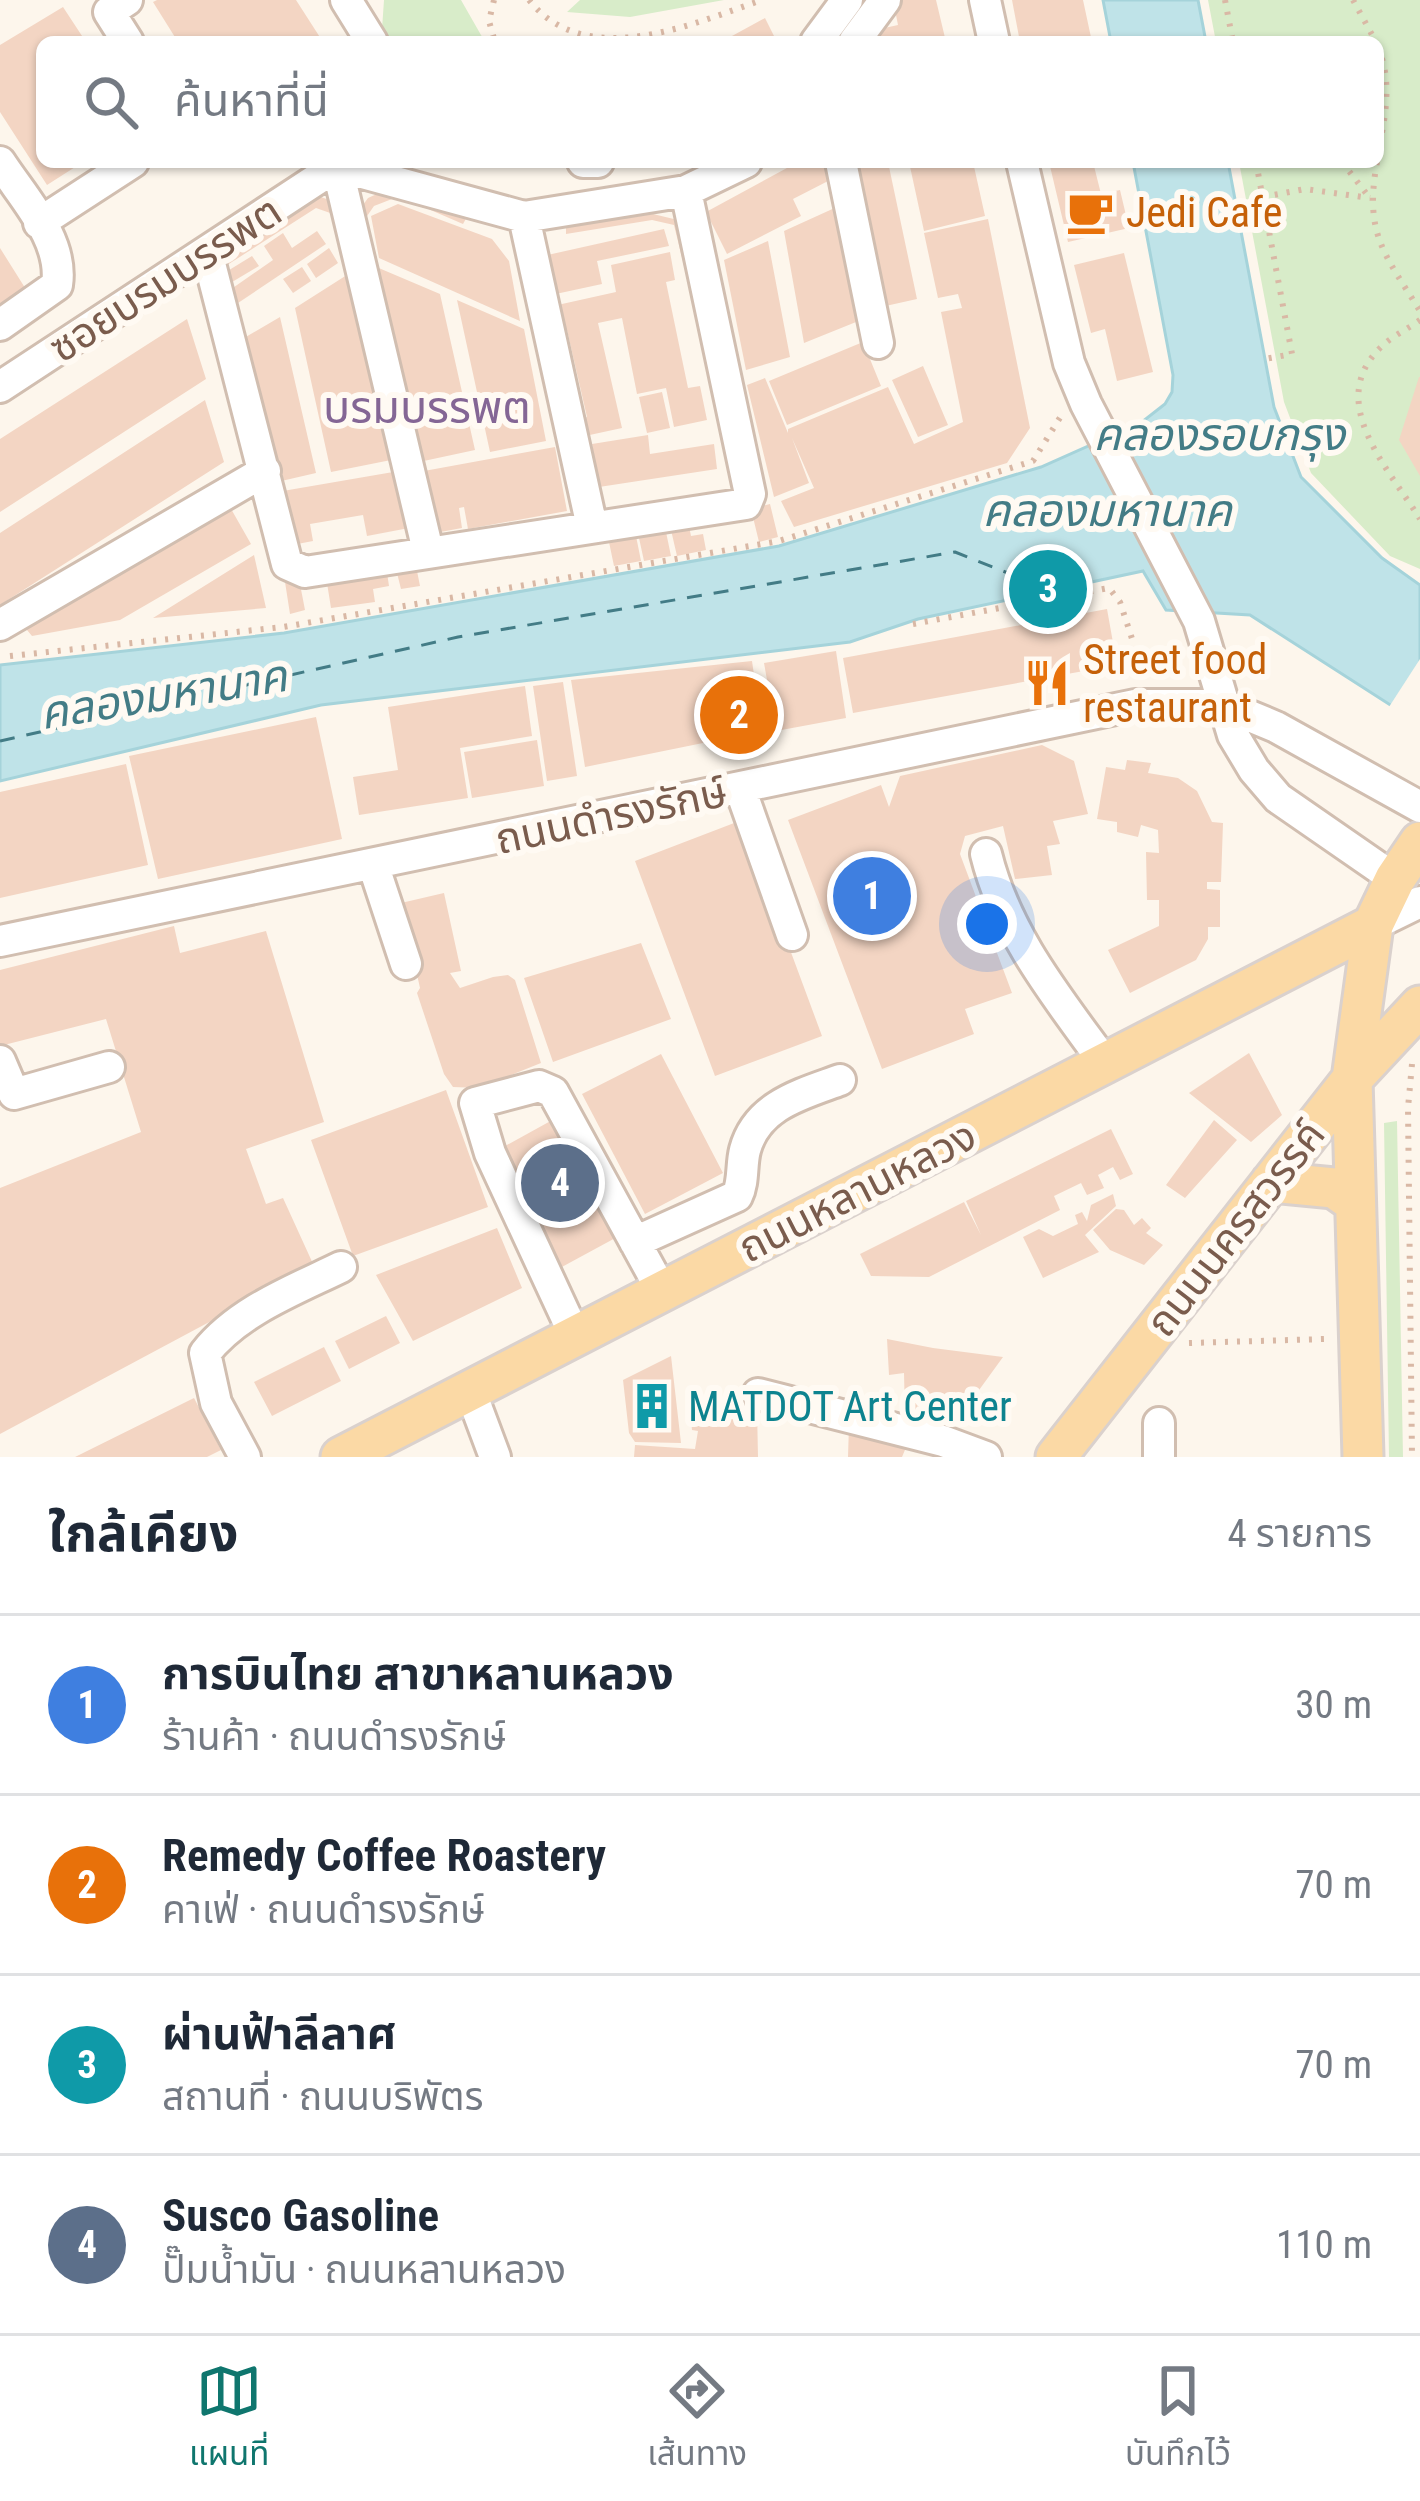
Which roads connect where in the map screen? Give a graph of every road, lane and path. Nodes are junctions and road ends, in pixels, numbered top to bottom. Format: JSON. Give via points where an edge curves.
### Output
{"nodes":[{"id":1,"x":346,"y":0,"type":"edge"},
{"id":2,"x":494,"y":0,"type":"edge"},
{"id":3,"x":529,"y":0,"type":"edge"},
{"id":4,"x":763,"y":0,"type":"edge"},
{"id":5,"x":847,"y":0,"type":"edge"},
{"id":6,"x":885,"y":0,"type":"edge"},
{"id":7,"x":985,"y":0,"type":"edge"},
{"id":8,"x":1225,"y":0,"type":"edge"},
{"id":9,"x":1353,"y":0,"type":"edge"},
{"id":10,"x":113,"y":4,"type":"edge"},
{"id":11,"x":126,"y":36,"type":"edge"},
{"id":12,"x":367,"y":36,"type":"edge"},
{"id":13,"x":493,"y":36,"type":"edge"},
{"id":14,"x":587,"y":36,"type":"edge"},
{"id":15,"x":642,"y":36,"type":"edge"},
{"id":16,"x":820,"y":36,"type":"edge"},
{"id":17,"x":858,"y":36,"type":"edge"},
{"id":18,"x":993,"y":36,"type":"edge"},
{"id":19,"x":1232,"y":36,"type":"edge"},
{"id":20,"x":1373,"y":36,"type":"edge"},
{"id":21,"x":1384,"y":61,"type":"edge"},
{"id":22,"x":1384,"y":120,"type":"edge"},
{"id":23,"x":0,"y":163,"type":"edge"},
{"id":24,"x":125,"y":168,"type":"edge"},
{"id":25,"x":334,"y":168,"type":"edge"},
{"id":26,"x":341,"y":168,"type":"edge"},
{"id":27,"x":354,"y":168,"type":"edge"},
{"id":28,"x":734,"y":168,"type":"edge"},
{"id":29,"x":842,"y":168,"type":"edge"},
{"id":30,"x":1023,"y":168,"type":"edge"},
{"id":31,"x":1257,"y":168,"type":"edge"},
{"id":32,"x":1347,"y":168,"type":"edge"},
{"id":33,"x":1375,"y":168,"type":"edge"},
{"id":34,"x":686,"y":191,"type":"junction"},
{"id":35,"x":1263,"y":197,"type":"junction"},
{"id":36,"x":1370,"y":198,"type":"junction"},
{"id":37,"x":524,"y":217,"type":"junction"},
{"id":38,"x":39,"y":223,"type":"junction"},
{"id":39,"x":206,"y":252,"type":"junction"},
{"id":40,"x":1420,"y":316,"type":"edge"},
{"id":41,"x":0,"y":326,"type":"edge"},
{"id":42,"x":878,"y":343,"type":"dead end"},
{"id":43,"x":1265,"y":359,"type":"dead end"},
{"id":44,"x":0,"y":387,"type":"edge"},
{"id":45,"x":265,"y":471,"type":"junction"},
{"id":46,"x":1420,"y":519,"type":"edge"},
{"id":47,"x":592,"y":527,"type":"junction"},
{"id":48,"x":428,"y":551,"type":"junction"},
{"id":49,"x":913,"y":624,"type":"dead end"},
{"id":50,"x":0,"y":626,"type":"edge"},
{"id":51,"x":1137,"y":654,"type":"dead end"},
{"id":52,"x":1223,"y":705,"type":"junction"},
{"id":53,"x":740,"y":788,"type":"junction"},
{"id":54,"x":1420,"y":807,"type":"edge"},
{"id":55,"x":1420,"y":842,"type":"edge"},
{"id":56,"x":986,"y":854,"type":"dead end"},
{"id":57,"x":373,"y":864,"type":"junction"},
{"id":58,"x":1407,"y":890,"type":"edge"},
{"id":59,"x":1373,"y":925,"type":"junction"},
{"id":60,"x":792,"y":935,"type":"dead end"},
{"id":61,"x":0,"y":940,"type":"edge"},
{"id":62,"x":406,"y":964,"type":"dead end"},
{"id":63,"x":1420,"y":1006,"type":"edge"},
{"id":64,"x":1413,"y":1054,"type":"dead end"},
{"id":65,"x":0,"y":1061,"type":"edge"},
{"id":66,"x":1105,"y":1063,"type":"junction"},
{"id":67,"x":109,"y":1067,"type":"dead end"},
{"id":68,"x":1352,"y":1078,"type":"junction"},
{"id":69,"x":840,"y":1080,"type":"dead end"},
{"id":70,"x":1271,"y":1182,"type":"junction"},
{"id":71,"x":1354,"y":1202,"type":"junction"},
{"id":72,"x":635,"y":1242,"type":"junction"},
{"id":73,"x":341,"y":1267,"type":"dead end"},
{"id":74,"x":662,"y":1291,"type":"junction"},
{"id":75,"x":575,"y":1336,"type":"junction"},
{"id":76,"x":1341,"y":1338,"type":"dead end"},
{"id":77,"x":1188,"y":1343,"type":"dead end"},
{"id":78,"x":470,"y":1390,"type":"junction"},
{"id":79,"x":758,"y":1394,"type":"dead end"},
{"id":80,"x":1160,"y":1423,"type":"dead end"},
{"id":81,"x":245,"y":1457,"type":"edge"},
{"id":82,"x":340,"y":1457,"type":"edge"},
{"id":83,"x":495,"y":1457,"type":"edge"},
{"id":84,"x":986,"y":1457,"type":"edge"},
{"id":85,"x":1056,"y":1457,"type":"edge"},
{"id":86,"x":1159,"y":1457,"type":"edge"},
{"id":87,"x":1363,"y":1457,"type":"edge"},
{"id":88,"x":1412,"y":1457,"type":"edge"}],
"edges":[{"from":1,"to":12,"type":"street"},
{"from":2,"to":13,"type":"path"},
{"from":3,"to":14,"type":"path","via":[[542,17]]},
{"from":4,"to":15,"type":"path"},
{"from":5,"to":16,"type":"street"},
{"from":6,"to":17,"type":"street"},
{"from":7,"to":18,"type":"street"},
{"from":8,"to":19,"type":"path"},
{"from":9,"to":20,"type":"path"},
{"from":10,"to":11,"type":"street"},
{"from":21,"to":22,"type":"path"},
{"from":23,"to":38,"type":"street"},
{"from":24,"to":38,"type":"street"},
{"from":25,"to":39,"type":"street","name":"ซอยบรมบรรพต"},
{"from":26,"to":48,"type":"street"},
{"from":27,"to":37,"type":"street"},
{"from":28,"to":34,"type":"street"},
{"from":29,"to":42,"type":"street"},
{"from":30,"to":52,"type":"street","via":[[1070,363],[1199,621]]},
{"from":31,"to":35,"type":"path"},
{"from":32,"to":36,"type":"path"},
{"from":33,"to":36,"type":"path"},
{"from":34,"to":37,"type":"street"},
{"from":34,"to":47,"type":"street","via":[[749,501]]},
{"from":35,"to":36,"type":"path","via":[[1305,189]]},
{"from":35,"to":43,"type":"path","via":[[1292,354]]},
{"from":36,"to":40,"type":"path","via":[[1381,249]]},
{"from":37,"to":47,"type":"street"},
{"from":38,"to":41,"type":"street","via":[[55,246],[56,285]]},
{"from":39,"to":44,"type":"street","name":"ซอยบรมบรรพต"},
{"from":39,"to":45,"type":"street"},
{"from":40,"to":46,"type":"path","via":[[1382,346],[1363,370],[1357,395],[1359,421]]},
{"from":45,"to":48,"type":"street","via":[[286,564],[294,568]]},
{"from":45,"to":50,"type":"street"},
{"from":47,"to":48,"type":"street"},
{"from":49,"to":51,"type":"path","via":[[1109,588]]},
{"from":52,"to":53,"type":"street","name":"ถนนดำรงรักษ์","via":[[1136,705]]},
{"from":52,"to":54,"type":"street","name":"ถนนดำรงรักษ์"},
{"from":52,"to":58,"type":"street","via":[[1233,735],[1278,798]]},
{"from":53,"to":57,"type":"street","name":"ถนนดำรงรักษ์"},
{"from":53,"to":60,"type":"street"},
{"from":55,"to":58,"type":"main road"},
{"from":56,"to":66,"type":"street","via":[[1027,956]]},
{"from":57,"to":61,"type":"street","name":"ถนนดำรงรักษ์"},
{"from":57,"to":62,"type":"street"},
{"from":58,"to":59,"type":"main road"},
{"from":59,"to":66,"type":"main road","name":"ถนนหลานหลวง"},
{"from":59,"to":68,"type":"main road"},
{"from":63,"to":68,"type":"main road","name":"ถนนนครสวรรค์"},
{"from":64,"to":88,"type":"path"},
{"from":65,"to":67,"type":"street","via":[[14,1094]]},
{"from":66,"to":74,"type":"main road","name":"ถนนหลานหลวง"},
{"from":68,"to":70,"type":"main road","name":"ถนนนครสวรรค์"},
{"from":68,"to":71,"type":"main road"},
{"from":69,"to":72,"type":"street","via":[[789,1098],[759,1124],[745,1149],[737,1196]]},
{"from":70,"to":71,"type":"main road","via":[[1334,1188]]},
{"from":70,"to":85,"type":"main road","name":"ถนนนครสวรรค์"},
{"from":71,"to":87,"type":"main road"},
{"from":72,"to":74,"type":"street"},
{"from":72,"to":75,"type":"street","via":[[547,1087],[475,1102],[490,1154]]},
{"from":73,"to":81,"type":"street","via":[[268,1302],[205,1352],[216,1403]]},
{"from":74,"to":75,"type":"main road","name":"ถนนหลานหลวง"},
{"from":75,"to":78,"type":"main road","name":"ถนนหลานหลวง"},
{"from":76,"to":77,"type":"path"},
{"from":78,"to":82,"type":"main road","name":"ถนนหลานหลวง"},
{"from":78,"to":83,"type":"street"},
{"from":79,"to":84,"type":"street"},
{"from":80,"to":86,"type":"street"}]}
